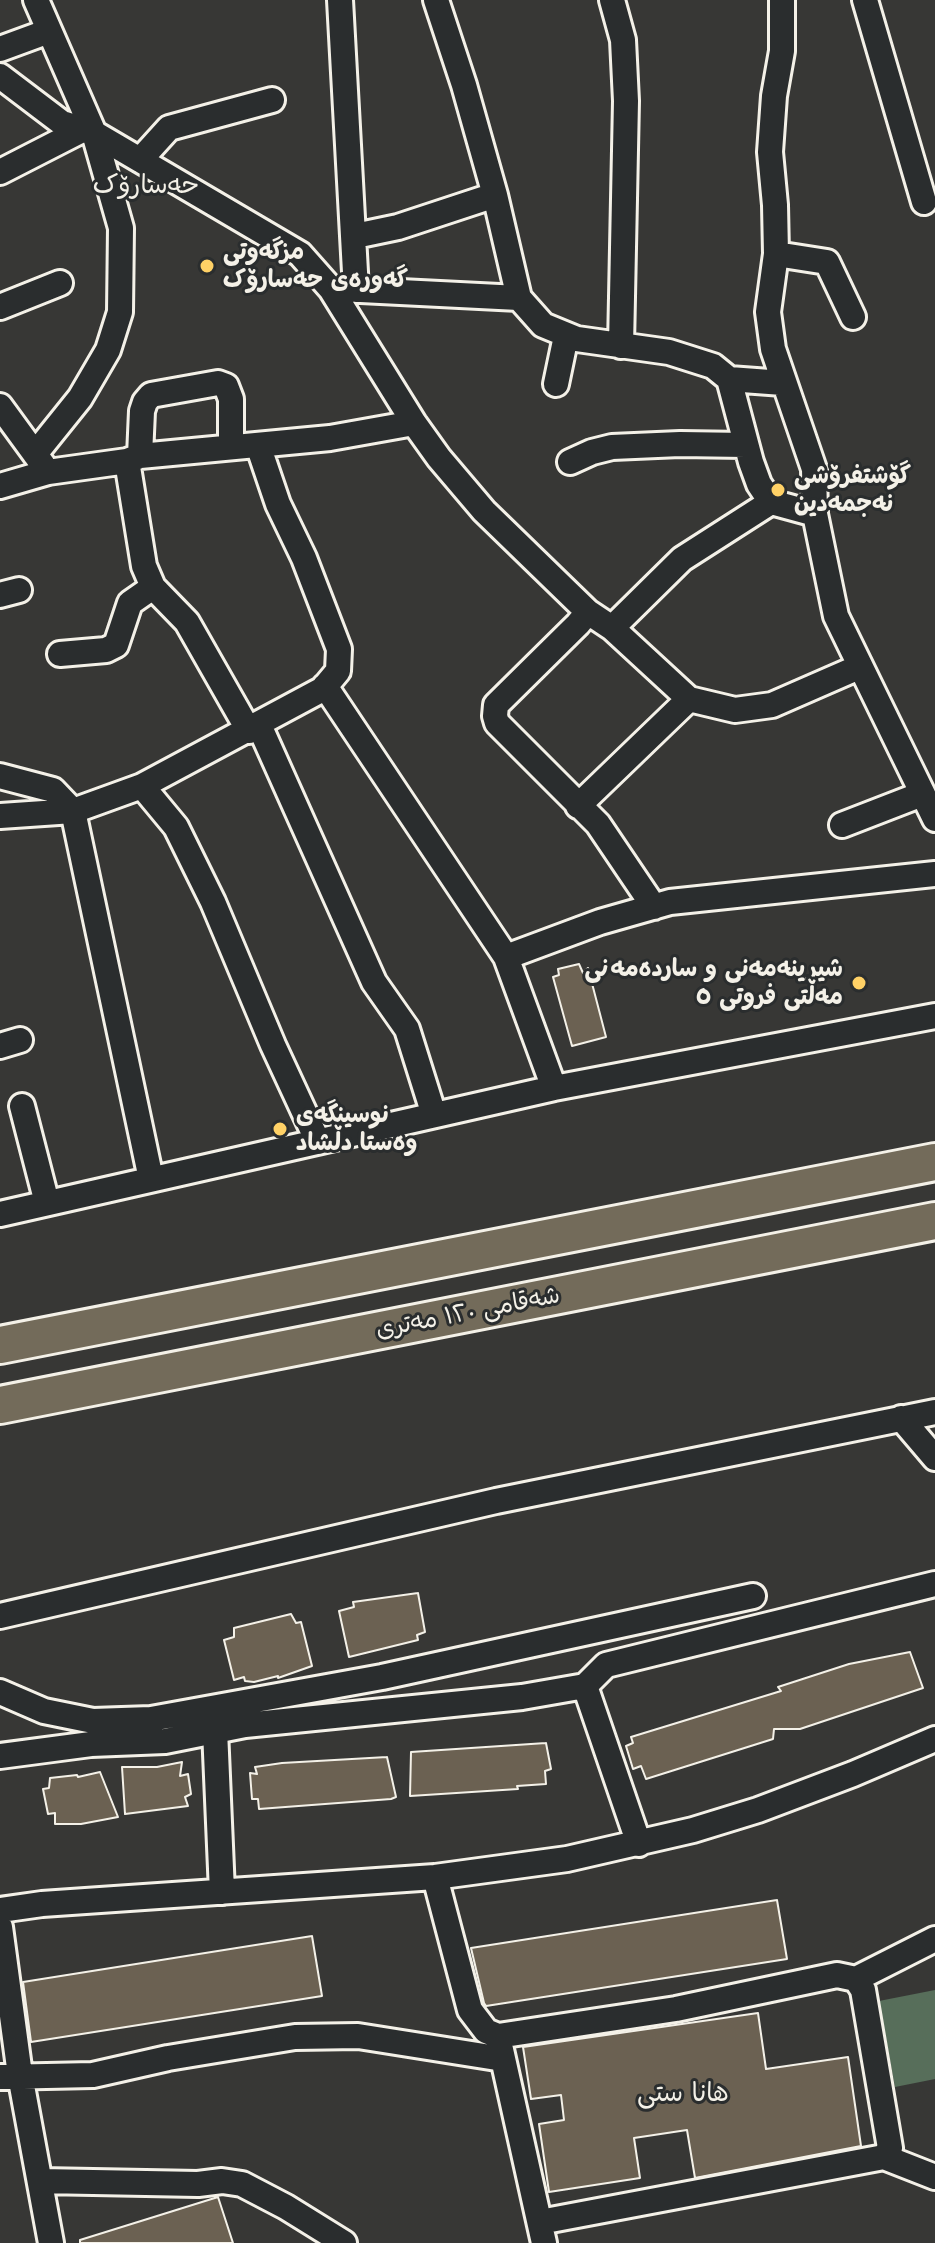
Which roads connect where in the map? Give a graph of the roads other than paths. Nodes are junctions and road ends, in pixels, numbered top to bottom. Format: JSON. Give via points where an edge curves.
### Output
{"nodes":[{"id":1,"x":37,"y":0,"type":"edge"},
{"id":2,"x":340,"y":0,"type":"edge"},
{"id":3,"x":436,"y":0,"type":"edge"},
{"id":4,"x":612,"y":0,"type":"edge"},
{"id":5,"x":782,"y":0,"type":"edge"},
{"id":6,"x":865,"y":0,"type":"edge"},
{"id":7,"x":49,"y":31,"type":"junction"},
{"id":8,"x":0,"y":49,"type":"edge"},
{"id":9,"x":1,"y":79,"type":"edge"},
{"id":10,"x":272,"y":100,"type":"dead end"},
{"id":11,"x":89,"y":131,"type":"junction"},
{"id":12,"x":140,"y":160,"type":"junction"},
{"id":13,"x":0,"y":172,"type":"edge"},
{"id":14,"x":495,"y":195,"type":"junction"},
{"id":15,"x":924,"y":202,"type":"dead end"},
{"id":16,"x":355,"y":236,"type":"junction"},
{"id":17,"x":776,"y":254,"type":"junction"},
{"id":18,"x":60,"y":283,"type":"dead end"},
{"id":19,"x":331,"y":289,"type":"junction"},
{"id":20,"x":356,"y":290,"type":"junction"},
{"id":21,"x":519,"y":298,"type":"junction"},
{"id":22,"x":0,"y":307,"type":"edge"},
{"id":23,"x":853,"y":317,"type":"dead end"},
{"id":24,"x":566,"y":336,"type":"junction"},
{"id":25,"x":621,"y":346,"type":"junction"},
{"id":26,"x":729,"y":379,"type":"junction"},
{"id":27,"x":783,"y":383,"type":"junction"},
{"id":28,"x":556,"y":384,"type":"dead end"},
{"id":29,"x":0,"y":406,"type":"edge"},
{"id":30,"x":414,"y":423,"type":"junction"},
{"id":31,"x":258,"y":445,"type":"junction"},
{"id":32,"x":745,"y":445,"type":"junction"},
{"id":33,"x":231,"y":447,"type":"junction"},
{"id":34,"x":134,"y":458,"type":"junction"},
{"id":35,"x":570,"y":462,"type":"dead end"},
{"id":36,"x":41,"y":463,"type":"junction"},
{"id":37,"x":0,"y":486,"type":"edge"},
{"id":38,"x":771,"y":502,"type":"junction"},
{"id":39,"x":815,"y":514,"type":"junction"},
{"id":40,"x":153,"y":587,"type":"junction"},
{"id":41,"x":588,"y":612,"type":"junction"},
{"id":42,"x":612,"y":628,"type":"junction"},
{"id":43,"x":60,"y":654,"type":"dead end"},
{"id":44,"x":859,"y":667,"type":"junction"},
{"id":45,"x":325,"y":686,"type":"junction"},
{"id":46,"x":689,"y":699,"type":"junction"},
{"id":47,"x":254,"y":728,"type":"junction"},
{"id":48,"x":0,"y":776,"type":"edge"},
{"id":49,"x":142,"y":786,"type":"junction"},
{"id":50,"x":922,"y":794,"type":"junction"},
{"id":51,"x":578,"y":806,"type":"junction"},
{"id":52,"x":73,"y":811,"type":"junction"},
{"id":53,"x":0,"y":816,"type":"edge"},
{"id":54,"x":935,"y":819,"type":"edge"},
{"id":55,"x":842,"y":825,"type":"dead end"},
{"id":56,"x":935,"y":874,"type":"edge"},
{"id":57,"x":654,"y":907,"type":"junction"},
{"id":58,"x":506,"y":957,"type":"junction"},
{"id":59,"x":935,"y":1016,"type":"edge"},
{"id":60,"x":554,"y":1088,"type":"junction"},
{"id":61,"x":22,"y":1106,"type":"dead end"},
{"id":62,"x":434,"y":1115,"type":"junction"},
{"id":63,"x":318,"y":1142,"type":"junction"},
{"id":64,"x":935,"y":1162,"type":"edge"},
{"id":65,"x":151,"y":1179,"type":"junction"},
{"id":66,"x":47,"y":1203,"type":"junction"},
{"id":67,"x":0,"y":1214,"type":"edge"},
{"id":68,"x":935,"y":1221,"type":"edge"},
{"id":69,"x":0,"y":1345,"type":"edge"},
{"id":70,"x":0,"y":1405,"type":"edge"},
{"id":71,"x":935,"y":1412,"type":"edge"},
{"id":72,"x":901,"y":1418,"type":"junction"},
{"id":73,"x":935,"y":1458,"type":"edge"},
{"id":74,"x":934,"y":1586,"type":"edge"},
{"id":75,"x":753,"y":1596,"type":"dead end"},
{"id":76,"x":0,"y":1616,"type":"edge"},
{"id":77,"x":585,"y":1686,"type":"junction"},
{"id":78,"x":0,"y":1692,"type":"edge"},
{"id":79,"x":215,"y":1730,"type":"junction"},
{"id":80,"x":935,"y":1739,"type":"edge"},
{"id":81,"x":0,"y":1756,"type":"edge"},
{"id":82,"x":639,"y":1844,"type":"junction"},
{"id":83,"x":435,"y":1877,"type":"junction"},
{"id":84,"x":222,"y":1892,"type":"junction"},
{"id":85,"x":0,"y":1910,"type":"edge"},
{"id":86,"x":0,"y":1927,"type":"edge"},
{"id":87,"x":935,"y":1939,"type":"edge"},
{"id":88,"x":856,"y":1979,"type":"junction"},
{"id":89,"x":501,"y":2048,"type":"junction"},
{"id":90,"x":10,"y":2076,"type":"edge"},
{"id":91,"x":884,"y":2157,"type":"junction"},
{"id":92,"x":935,"y":2177,"type":"edge"},
{"id":93,"x":41,"y":2181,"type":"junction"},
{"id":94,"x":542,"y":2233,"type":"edge"},
{"id":95,"x":51,"y":2243,"type":"edge"},
{"id":96,"x":344,"y":2243,"type":"edge"}],
"edges":[{"from":1,"to":7,"type":"street"},
{"from":2,"to":16,"type":"street"},
{"from":3,"to":14,"type":"street"},
{"from":4,"to":25,"type":"street","via":[[623,40],[626,101]]},
{"from":5,"to":17,"type":"street","via":[[782,51],[770,152]]},
{"from":6,"to":15,"type":"street"},
{"from":7,"to":8,"type":"street"},
{"from":7,"to":11,"type":"street"},
{"from":9,"to":11,"type":"street","via":[[62,123]]},
{"from":10,"to":12,"type":"street","via":[[169,128]]},
{"from":11,"to":12,"type":"street"},
{"from":11,"to":13,"type":"street"},
{"from":11,"to":36,"type":"street","via":[[121,228],[120,312],[108,350]]},
{"from":12,"to":19,"type":"street","via":[[300,254]]},
{"from":14,"to":16,"type":"street"},
{"from":14,"to":21,"type":"street"},
{"from":16,"to":20,"type":"street"},
{"from":17,"to":23,"type":"street","via":[[827,262]]},
{"from":17,"to":27,"type":"street","via":[[768,312]]},
{"from":18,"to":22,"type":"street"},
{"from":19,"to":20,"type":"street"},
{"from":19,"to":30,"type":"street"},
{"from":20,"to":21,"type":"street"},
{"from":21,"to":24,"type":"street","via":[[543,325]]},
{"from":24,"to":25,"type":"street"},
{"from":24,"to":28,"type":"street"},
{"from":25,"to":26,"type":"street","via":[[669,352],[713,366]]},
{"from":26,"to":27,"type":"street"},
{"from":26,"to":32,"type":"street"},
{"from":27,"to":39,"type":"street","via":[[814,469]]},
{"from":29,"to":36,"type":"street"},
{"from":30,"to":31,"type":"street"},
{"from":30,"to":41,"type":"street","via":[[484,511]]},
{"from":31,"to":33,"type":"street"},
{"from":31,"to":45,"type":"street","via":[[339,649],[338,671]]},
{"from":32,"to":35,"type":"street","via":[[612,447]]},
{"from":32,"to":38,"type":"street"},
{"from":33,"to":34,"type":"street"},
{"from":33,"to":34,"type":"street","via":[[231,399],[226,386],[218,383],[151,395],[142,411]]},
{"from":34,"to":36,"type":"street"},
{"from":34,"to":40,"type":"street","via":[[144,566]]},
{"from":36,"to":37,"type":"street"},
{"from":38,"to":39,"type":"street"},
{"from":38,"to":42,"type":"street","via":[[682,559]]},
{"from":39,"to":44,"type":"street","via":[[836,616]]},
{"from":40,"to":43,"type":"street","via":[[130,603],[116,645]]},
{"from":40,"to":47,"type":"street","via":[[187,622]]},
{"from":41,"to":42,"type":"street"},
{"from":41,"to":51,"type":"street","via":[[495,711],[497,723]]},
{"from":42,"to":46,"type":"street"},
{"from":44,"to":46,"type":"street","via":[[772,705],[735,710]]},
{"from":44,"to":50,"type":"street"},
{"from":45,"to":47,"type":"street"},
{"from":45,"to":58,"type":"street"},
{"from":46,"to":51,"type":"street"},
{"from":47,"to":49,"type":"street"},
{"from":47,"to":62,"type":"street","via":[[374,982],[407,1029]]},
{"from":48,"to":52,"type":"street","via":[[53,790]]},
{"from":49,"to":52,"type":"street"},
{"from":49,"to":63,"type":"street","via":[[189,852]]},
{"from":50,"to":54,"type":"street"},
{"from":50,"to":55,"type":"street"},
{"from":51,"to":57,"type":"street","via":[[598,824]]},
{"from":52,"to":53,"type":"street"},
{"from":52,"to":65,"type":"street"},
{"from":56,"to":57,"type":"street"},
{"from":57,"to":58,"type":"street"},
{"from":58,"to":60,"type":"street"},
{"from":59,"to":60,"type":"street"},
{"from":60,"to":62,"type":"street"},
{"from":61,"to":66,"type":"street"},
{"from":62,"to":63,"type":"street"},
{"from":63,"to":65,"type":"street"},
{"from":64,"to":69,"type":"highway"},
{"from":65,"to":66,"type":"street"},
{"from":66,"to":67,"type":"street"},
{"from":68,"to":70,"type":"highway","name":"شەقامی ١٢٠ مەتری"},
{"from":71,"to":72,"type":"street"},
{"from":72,"to":73,"type":"street"},
{"from":72,"to":76,"type":"street","via":[[511,1498]]},
{"from":74,"to":77,"type":"street","via":[[606,1665]]},
{"from":75,"to":78,"type":"street","via":[[382,1677],[151,1719],[93,1721],[44,1711]]},
{"from":77,"to":79,"type":"street"},
{"from":77,"to":82,"type":"street"},
{"from":79,"to":81,"type":"street","via":[[165,1741]]},
{"from":79,"to":84,"type":"street"},
{"from":80,"to":82,"type":"street","via":[[758,1810]]},
{"from":82,"to":83,"type":"street"},
{"from":83,"to":84,"type":"street"},
{"from":83,"to":89,"type":"street","via":[[470,2010]]},
{"from":84,"to":85,"type":"street"},
{"from":86,"to":90,"type":"street"},
{"from":87,"to":88,"type":"street"},
{"from":88,"to":89,"type":"street","via":[[837,1975]]},
{"from":88,"to":91,"type":"street","via":[[863,1990],[890,2148]]},
{"from":89,"to":90,"type":"street","via":[[358,2036],[295,2037],[93,2075]]},
{"from":89,"to":94,"type":"street"},
{"from":90,"to":93,"type":"street"},
{"from":91,"to":92,"type":"street"},
{"from":91,"to":94,"type":"street"},
{"from":93,"to":95,"type":"street"},
{"from":93,"to":96,"type":"street","via":[[242,2184]]}]}
